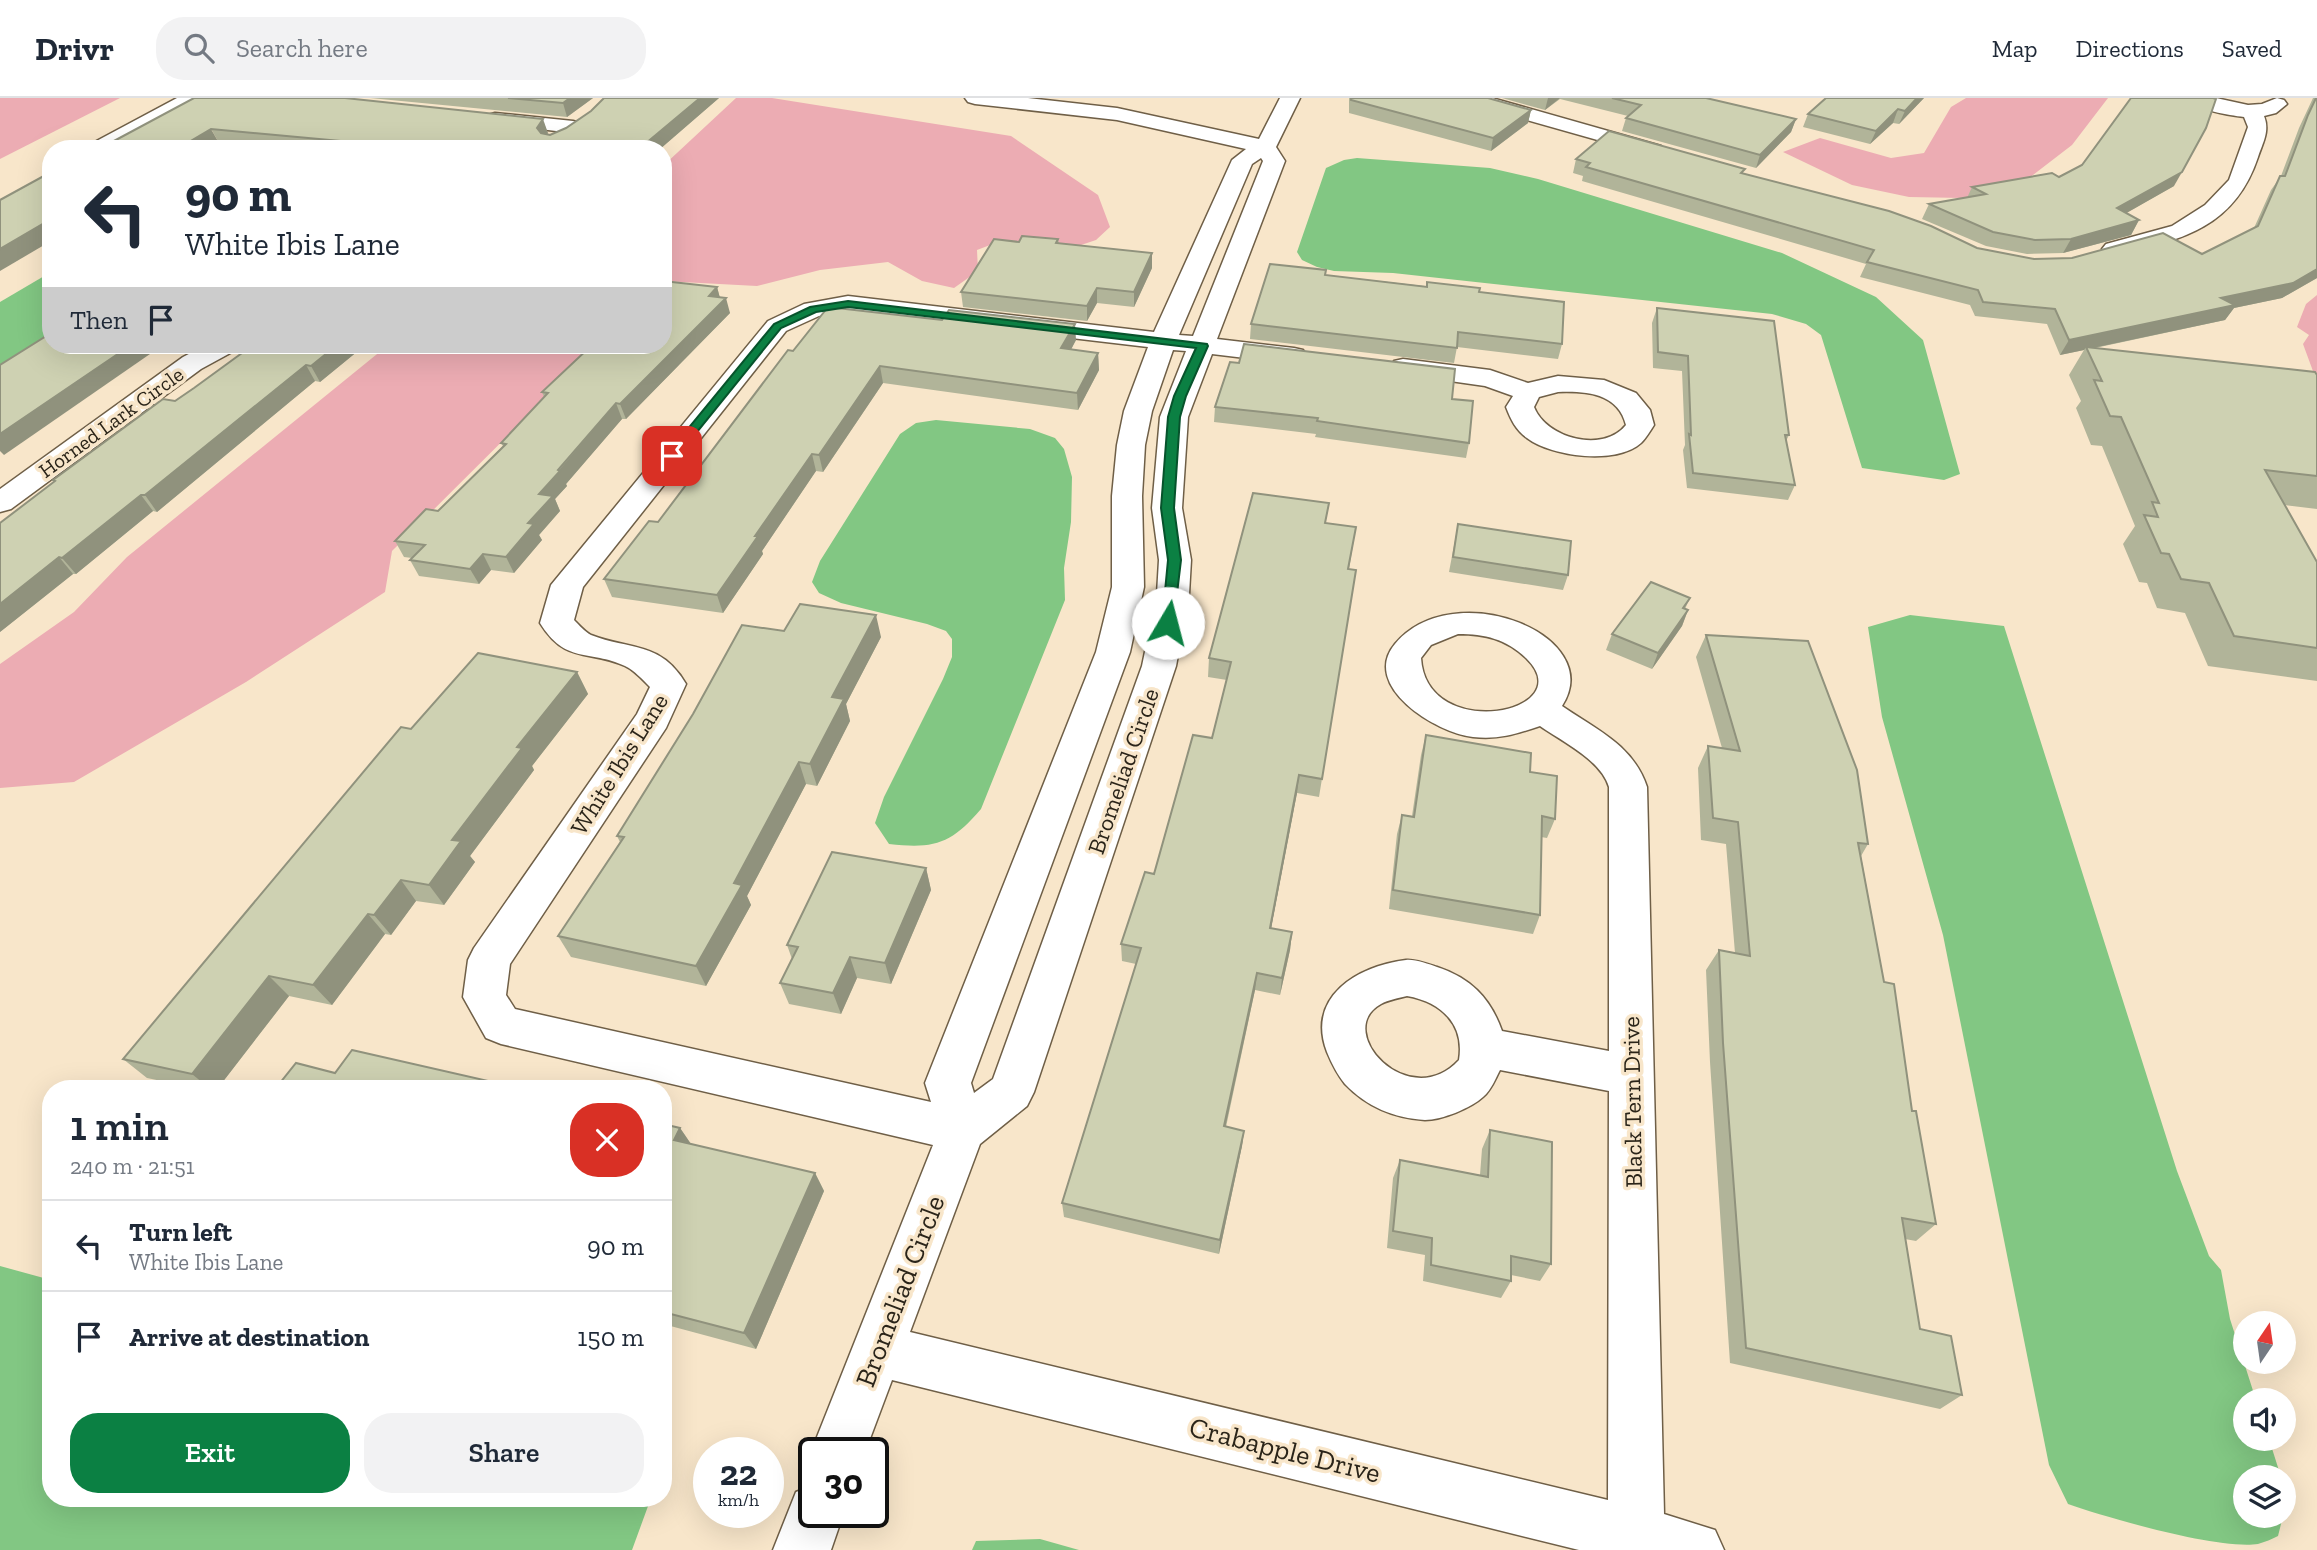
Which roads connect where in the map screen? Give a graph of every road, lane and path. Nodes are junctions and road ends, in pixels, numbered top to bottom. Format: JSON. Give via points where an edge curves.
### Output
{"nodes":[{"id":1,"x":200,"y":98,"type":"edge"},
{"id":2,"x":975,"y":98,"type":"edge"},
{"id":3,"x":1290,"y":98,"type":"edge"},
{"id":4,"x":1470,"y":98,"type":"edge"},
{"id":5,"x":2198,"y":98,"type":"edge"},
{"id":6,"x":2276,"y":98,"type":"edge"},
{"id":7,"x":2252,"y":110,"type":"junction"},
{"id":8,"x":592,"y":112,"type":"edge"},
{"id":9,"x":476,"y":117,"type":"edge"},
{"id":10,"x":573,"y":127,"type":"junction"},
{"id":11,"x":112,"y":140,"type":"edge"},
{"id":12,"x":556,"y":140,"type":"edge"},
{"id":13,"x":1265,"y":147,"type":"junction"},
{"id":14,"x":1670,"y":154,"type":"edge"},
{"id":15,"x":2090,"y":256,"type":"edge"},
{"id":16,"x":1163,"y":341,"type":"junction"},
{"id":17,"x":1203,"y":346,"type":"junction"},
{"id":18,"x":208,"y":354,"type":"edge"},
{"id":19,"x":1324,"y":359,"type":"edge"},
{"id":20,"x":1378,"y":365,"type":"edge"},
{"id":21,"x":1529,"y":392,"type":"dead end"},
{"id":22,"x":0,"y":503,"type":"edge"},
{"id":23,"x":1542,"y":710,"type":"dead end"},
{"id":24,"x":1483,"y":1047,"type":"dead end"},
{"id":25,"x":1632,"y":1075,"type":"junction"},
{"id":26,"x":962,"y":1130,"type":"junction"},
{"id":27,"x":876,"y":1350,"type":"junction"},
{"id":28,"x":844,"y":1437,"type":"edge"},
{"id":29,"x":810,"y":1528,"type":"edge"},
{"id":30,"x":1636,"y":1536,"type":"junction"},
{"id":31,"x":802,"y":1550,"type":"edge"},
{"id":32,"x":1695,"y":1550,"type":"edge"}],
"edges":[{"from":1,"to":11,"type":"street","via":[[178,104]]},
{"from":2,"to":13,"type":"street","via":[[1117,114]]},
{"from":3,"to":13,"type":"street","name":"Bromeliad Circle"},
{"from":4,"to":14,"type":"street"},
{"from":5,"to":7,"type":"street"},
{"from":6,"to":7,"type":"street","via":[[2272,107]]},
{"from":7,"to":15,"type":"street","via":[[2258,127],[2239,182],[2213,210],[2180,231]]},
{"from":8,"to":10,"type":"street"},
{"from":9,"to":10,"type":"street"},
{"from":10,"to":12,"type":"street"},
{"from":13,"to":16,"type":"street","name":"Bromeliad Circle","via":[[1244,160]]},
{"from":13,"to":17,"type":"street","name":"Bromeliad Circle","via":[[1274,161]]},
{"from":16,"to":17,"type":"street","name":"White Ibis Lane"},
{"from":16,"to":26,"type":"street","name":"Bromeliad Circle","via":[[1133,431],[1124,611],[1113,652],[948,1083]]},
{"from":16,"to":26,"type":"street","name":"White Ibis Lane","via":[[848,304],[813,309],[778,326],[567,585],[563,598],[557,624],[578,643],[637,657],[669,684],[653,719],[489,960],[484,997],[501,1025]]},
{"from":17,"to":19,"type":"street","name":"White Ibis Lane"},
{"from":17,"to":26,"type":"street","name":"Bromeliad Circle","via":[[1174,417],[1167,508],[1175,560],[1173,594],[1159,666],[1011,1092]]},
{"from":18,"to":22,"type":"street","name":"Horned Lark Circle"},
{"from":20,"to":21,"type":"street","via":[[1490,378]]},
{"from":23,"to":25,"type":"street","name":"Black Tern Drive","via":[[1610,757],[1623,771],[1628,787]]},
{"from":24,"to":25,"type":"street"},
{"from":25,"to":30,"type":"street","name":"Black Tern Drive"},
{"from":26,"to":27,"type":"street","name":"Bromeliad Circle"},
{"from":27,"to":28,"type":"street","name":"Bromeliad Circle"},
{"from":27,"to":30,"type":"street","name":"Crabapple Drive"},
{"from":29,"to":31,"type":"street"},
{"from":30,"to":32,"type":"street","name":"Crabapple Drive"}]}
